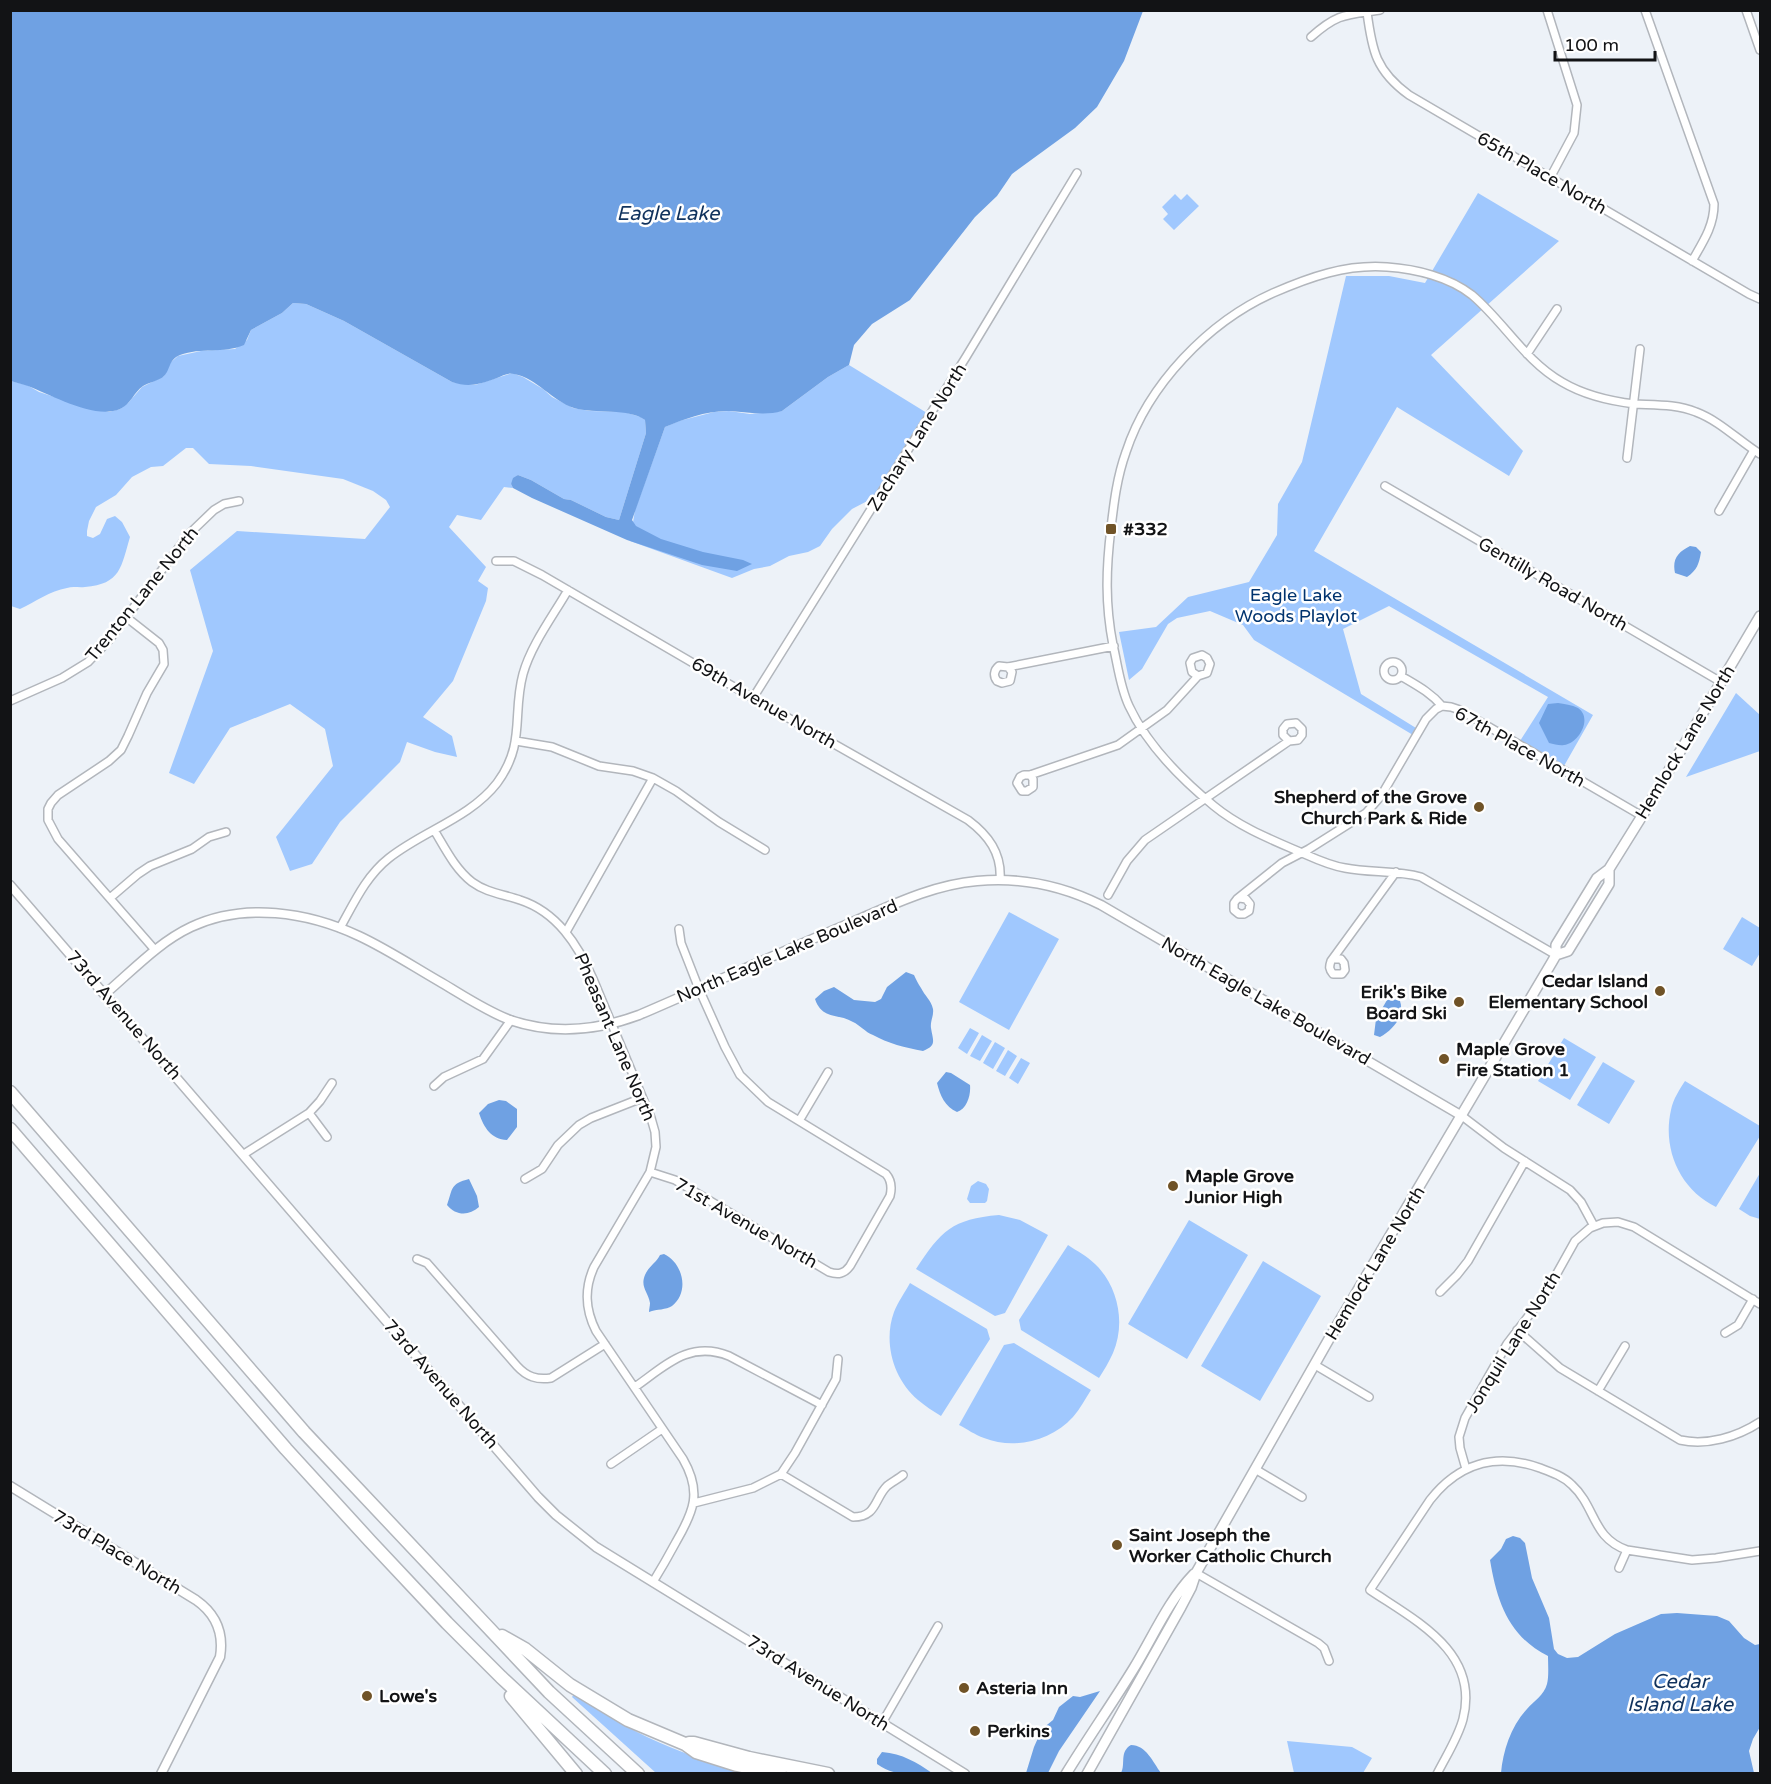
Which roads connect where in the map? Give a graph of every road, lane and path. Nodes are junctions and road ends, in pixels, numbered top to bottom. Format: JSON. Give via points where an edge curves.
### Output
{"nodes":[{"id":1,"x":1380,"y":10,"type":"edge"},
{"id":2,"x":1546,"y":10,"type":"edge"},
{"id":3,"x":1645,"y":10,"type":"edge"},
{"id":4,"x":1746,"y":10,"type":"edge"},
{"id":5,"x":1367,"y":12,"type":"junction"},
{"id":6,"x":1311,"y":36,"type":"dead end"},
{"id":7,"x":1761,"y":50,"type":"edge"},
{"id":8,"x":1077,"y":173,"type":"dead end"},
{"id":9,"x":1550,"y":178,"type":"junction"},
{"id":10,"x":1692,"y":261,"type":"junction"},
{"id":11,"x":1761,"y":299,"type":"edge"},
{"id":12,"x":1557,"y":309,"type":"dead end"},
{"id":13,"x":1640,"y":349,"type":"dead end"},
{"id":14,"x":1527,"y":354,"type":"junction"},
{"id":15,"x":1634,"y":404,"type":"junction"},
{"id":16,"x":1757,"y":452,"type":"edge"},
{"id":17,"x":1627,"y":458,"type":"dead end"},
{"id":18,"x":1385,"y":486,"type":"dead end"},
{"id":19,"x":239,"y":501,"type":"dead end"},
{"id":20,"x":1719,"y":511,"type":"dead end"},
{"id":21,"x":496,"y":561,"type":"dead end"},
{"id":22,"x":568,"y":590,"type":"junction"},
{"id":23,"x":1761,"y":616,"type":"edge"},
{"id":24,"x":126,"y":617,"type":"junction"},
{"id":25,"x":1114,"y":646,"type":"junction"},
{"id":26,"x":1008,"y":667,"type":"dead end"},
{"id":27,"x":1198,"y":676,"type":"dead end"},
{"id":28,"x":1401,"y":676,"type":"dead end"},
{"id":29,"x":1721,"y":682,"type":"junction"},
{"id":30,"x":753,"y":698,"type":"junction"},
{"id":31,"x":10,"y":700,"type":"edge"},
{"id":32,"x":1442,"y":706,"type":"junction"},
{"id":33,"x":1143,"y":729,"type":"junction"},
{"id":34,"x":516,"y":741,"type":"junction"},
{"id":35,"x":1289,"y":741,"type":"dead end"},
{"id":36,"x":1030,"y":775,"type":"dead end"},
{"id":37,"x":653,"y":778,"type":"junction"},
{"id":38,"x":1205,"y":799,"type":"junction"},
{"id":39,"x":1642,"y":816,"type":"junction"},
{"id":40,"x":434,"y":830,"type":"junction"},
{"id":41,"x":226,"y":832,"type":"dead end"},
{"id":42,"x":765,"y":850,"type":"dead end"},
{"id":43,"x":1302,"y":852,"type":"junction"},
{"id":44,"x":1609,"y":868,"type":"junction"},
{"id":45,"x":1396,"y":872,"type":"junction"},
{"id":46,"x":1000,"y":880,"type":"junction"},
{"id":47,"x":10,"y":885,"type":"edge"},
{"id":48,"x":1108,"y":895,"type":"dead end"},
{"id":49,"x":110,"y":898,"type":"junction"},
{"id":50,"x":1240,"y":898,"type":"dead end"},
{"id":51,"x":340,"y":928,"type":"junction"},
{"id":52,"x":679,"y":928,"type":"dead end"},
{"id":53,"x":566,"y":932,"type":"junction"},
{"id":54,"x":155,"y":951,"type":"junction"},
{"id":55,"x":1556,"y":955,"type":"junction"},
{"id":56,"x":1333,"y":959,"type":"dead end"},
{"id":57,"x":699,"y":989,"type":"junction"},
{"id":58,"x":105,"y":994,"type":"junction"},
{"id":59,"x":511,"y":1020,"type":"junction"},
{"id":60,"x":612,"y":1024,"type":"junction"},
{"id":61,"x":828,"y":1072,"type":"dead end"},
{"id":62,"x":332,"y":1083,"type":"dead end"},
{"id":63,"x":434,"y":1086,"type":"dead end"},
{"id":64,"x":10,"y":1092,"type":"edge"},
{"id":65,"x":642,"y":1098,"type":"junction"},
{"id":66,"x":309,"y":1113,"type":"junction"},
{"id":67,"x":1462,"y":1116,"type":"junction"},
{"id":68,"x":799,"y":1121,"type":"junction"},
{"id":69,"x":10,"y":1129,"type":"edge"},
{"id":70,"x":327,"y":1137,"type":"dead end"},
{"id":71,"x":244,"y":1154,"type":"junction"},
{"id":72,"x":1526,"y":1161,"type":"junction"},
{"id":73,"x":650,"y":1172,"type":"junction"},
{"id":74,"x":525,"y":1179,"type":"dead end"},
{"id":75,"x":1594,"y":1226,"type":"junction"},
{"id":76,"x":417,"y":1259,"type":"dead end"},
{"id":77,"x":1440,"y":1292,"type":"dead end"},
{"id":78,"x":1753,"y":1299,"type":"junction"},
{"id":79,"x":1761,"y":1304,"type":"edge"},
{"id":80,"x":1517,"y":1330,"type":"junction"},
{"id":81,"x":1725,"y":1333,"type":"dead end"},
{"id":82,"x":605,"y":1344,"type":"junction"},
{"id":83,"x":1625,"y":1346,"type":"dead end"},
{"id":84,"x":838,"y":1359,"type":"dead end"},
{"id":85,"x":1315,"y":1365,"type":"junction"},
{"id":86,"x":635,"y":1387,"type":"junction"},
{"id":87,"x":1598,"y":1391,"type":"junction"},
{"id":88,"x":1369,"y":1397,"type":"dead end"},
{"id":89,"x":822,"y":1405,"type":"junction"},
{"id":90,"x":1761,"y":1422,"type":"edge"},
{"id":91,"x":662,"y":1429,"type":"junction"},
{"id":92,"x":612,"y":1464,"type":"dead end"},
{"id":93,"x":1466,"y":1468,"type":"junction"},
{"id":94,"x":1255,"y":1469,"type":"junction"},
{"id":95,"x":781,"y":1474,"type":"junction"},
{"id":96,"x":903,"y":1475,"type":"dead end"},
{"id":97,"x":10,"y":1486,"type":"edge"},
{"id":98,"x":1302,"y":1497,"type":"dead end"},
{"id":99,"x":694,"y":1503,"type":"junction"},
{"id":100,"x":1627,"y":1550,"type":"junction"},
{"id":101,"x":1761,"y":1551,"type":"edge"},
{"id":102,"x":1619,"y":1568,"type":"dead end"},
{"id":103,"x":1196,"y":1573,"type":"junction"},
{"id":104,"x":653,"y":1582,"type":"junction"},
{"id":105,"x":447,"y":1623,"type":"junction"},
{"id":106,"x":938,"y":1626,"type":"dead end"},
{"id":107,"x":489,"y":1629,"type":"junction"},
{"id":108,"x":1329,"y":1661,"type":"dead end"},
{"id":109,"x":882,"y":1723,"type":"junction"},
{"id":110,"x":685,"y":1744,"type":"junction"},
{"id":111,"x":161,"y":1773,"type":"edge"},
{"id":112,"x":576,"y":1773,"type":"edge"},
{"id":113,"x":605,"y":1773,"type":"edge"},
{"id":114,"x":638,"y":1773,"type":"edge"},
{"id":115,"x":780,"y":1773,"type":"edge"},
{"id":116,"x":828,"y":1773,"type":"edge"},
{"id":117,"x":965,"y":1773,"type":"edge"},
{"id":118,"x":1066,"y":1773,"type":"edge"},
{"id":119,"x":1088,"y":1773,"type":"edge"},
{"id":120,"x":1437,"y":1773,"type":"edge"}],
"edges":[{"from":1,"to":5,"type":"street"},
{"from":2,"to":9,"type":"street","via":[[1577,105],[1574,133]]},
{"from":3,"to":10,"type":"street","via":[[1714,204],[1711,226]]},
{"from":4,"to":7,"type":"street"},
{"from":5,"to":6,"type":"street","via":[[1338,17]]},
{"from":5,"to":9,"type":"street","name":"65th Place North","via":[[1378,63],[1396,86]]},
{"from":8,"to":30,"type":"street","name":"Zachary Lane North"},
{"from":9,"to":10,"type":"street","name":"65th Place North"},
{"from":10,"to":11,"type":"street","name":"65th Place North"},
{"from":12,"to":14,"type":"street"},
{"from":13,"to":15,"type":"street"},
{"from":14,"to":15,"type":"street","via":[[1560,382],[1581,392]]},
{"from":14,"to":25,"type":"street","via":[[1483,305],[1459,287],[1425,273],[1387,267],[1348,268],[1309,278],[1232,317],[1189,353],[1160,387],[1147,405],[1126,451],[1114,500],[1107,561],[1107,607]]},
{"from":15,"to":16,"type":"street","via":[[1698,412]]},
{"from":15,"to":17,"type":"street"},
{"from":16,"to":20,"type":"street"},
{"from":18,"to":29,"type":"street","name":"Gentilly Road North"},
{"from":19,"to":24,"type":"street","name":"Trenton Lane North","via":[[214,510],[189,534]]},
{"from":21,"to":22,"type":"street","name":"69th Avenue North","via":[[514,561]]},
{"from":22,"to":30,"type":"street","name":"69th Avenue North"},
{"from":22,"to":34,"type":"street","via":[[526,663]]},
{"from":23,"to":29,"type":"main road","name":"Hemlock Lane North"},
{"from":24,"to":31,"type":"street","name":"Trenton Lane North","via":[[88,662]]},
{"from":24,"to":49,"type":"street","via":[[159,643],[164,664],[121,750],[54,799],[48,809],[50,826],[58,839]]},
{"from":25,"to":26,"type":"street"},
{"from":25,"to":33,"type":"street","via":[[1124,695]]},
{"from":27,"to":33,"type":"street"},
{"from":28,"to":32,"type":"street","name":"67th Place North"},
{"from":29,"to":39,"type":"main road","name":"Hemlock Lane North"},
{"from":30,"to":46,"type":"street","name":"69th Avenue North","via":[[981,829],[1000,863]]},
{"from":32,"to":39,"type":"street","name":"67th Place North","via":[[1460,710]]},
{"from":32,"to":43,"type":"street","via":[[1426,719],[1374,805]]},
{"from":33,"to":36,"type":"street","via":[[1118,745]]},
{"from":33,"to":38,"type":"street","via":[[1164,758]]},
{"from":34,"to":37,"type":"street","via":[[552,747],[599,766]]},
{"from":34,"to":40,"type":"street","via":[[503,772],[487,794]]},
{"from":35,"to":38,"type":"street"},
{"from":37,"to":42,"type":"street"},
{"from":37,"to":53,"type":"street"},
{"from":38,"to":43,"type":"street","via":[[1242,825]]},
{"from":38,"to":48,"type":"street","via":[[1138,846]]},
{"from":39,"to":44,"type":"main road","name":"Hemlock Lane North"},
{"from":40,"to":51,"type":"street","via":[[380,867],[365,884]]},
{"from":40,"to":53,"type":"street","name":"Pheasant Lane North","via":[[453,861],[475,884],[536,907]]},
{"from":41,"to":49,"type":"street","via":[[150,866]]},
{"from":43,"to":45,"type":"street","via":[[1348,869]]},
{"from":43,"to":50,"type":"street","via":[[1270,872]]},
{"from":44,"to":55,"type":"main road","name":"Hemlock Lane North","via":[[1586,895],[1556,945]]},
{"from":44,"to":55,"type":"main road","name":"Hemlock Lane North","via":[[1609,884],[1568,951]]},
{"from":45,"to":55,"type":"street","via":[[1431,882]]},
{"from":45,"to":56,"type":"street"},
{"from":46,"to":57,"type":"street","name":"North Eagle Lake Boulevard","via":[[929,890]]},
{"from":46,"to":67,"type":"street","name":"North Eagle Lake Boulevard","via":[[1046,885],[1101,905]]},
{"from":47,"to":58,"type":"street","name":"73rd Avenue North"},
{"from":49,"to":54,"type":"street"},
{"from":51,"to":54,"type":"street","name":"North Eagle Lake Boulevard","via":[[276,913],[233,914],[192,926]]},
{"from":51,"to":59,"type":"street","name":"North Eagle Lake Boulevard"},
{"from":52,"to":57,"type":"street"},
{"from":53,"to":60,"type":"street","name":"Pheasant Lane North","via":[[583,957]]},
{"from":54,"to":58,"type":"street","name":"North Eagle Lake Boulevard"},
{"from":55,"to":67,"type":"main road","name":"Hemlock Lane North"},
{"from":57,"to":60,"type":"street","name":"North Eagle Lake Boulevard"},
{"from":57,"to":68,"type":"street","via":[[740,1075],[761,1097]]},
{"from":58,"to":71,"type":"street","name":"73rd Avenue North"},
{"from":59,"to":60,"type":"street","name":"North Eagle Lake Boulevard","via":[[565,1029]]},
{"from":59,"to":63,"type":"street","via":[[483,1059],[444,1077]]},
{"from":60,"to":65,"type":"street","name":"Pheasant Lane North"},
{"from":61,"to":68,"type":"street"},
{"from":62,"to":66,"type":"street"},
{"from":64,"to":107,"type":"highway","via":[[304,1432]]},
{"from":65,"to":73,"type":"street","name":"Pheasant Lane North","via":[[655,1132]]},
{"from":65,"to":74,"type":"street","via":[[579,1125],[558,1145],[542,1169]]},
{"from":66,"to":70,"type":"street"},
{"from":66,"to":71,"type":"street"},
{"from":67,"to":72,"type":"street"},
{"from":67,"to":85,"type":"main road","name":"Hemlock Lane North"},
{"from":68,"to":73,"type":"street","name":"71st Avenue North","via":[[886,1174],[891,1184],[892,1190],[850,1266],[842,1273],[829,1272],[675,1180]]},
{"from":69,"to":105,"type":"highway","via":[[286,1449]]},
{"from":71,"to":104,"type":"street","name":"73rd Avenue North","via":[[544,1503],[588,1542]]},
{"from":72,"to":75,"type":"street","via":[[1570,1190]]},
{"from":72,"to":77,"type":"street","via":[[1468,1261]]},
{"from":73,"to":82,"type":"street","name":"Pheasant Lane North","via":[[589,1279],[586,1292],[590,1319]]},
{"from":75,"to":78,"type":"street","via":[[1618,1222],[1634,1227]]},
{"from":75,"to":80,"type":"street","name":"Jonquil Lane North","via":[[1575,1241],[1546,1293]]},
{"from":76,"to":82,"type":"street","via":[[427,1263],[517,1366],[532,1377],[551,1378]]},
{"from":78,"to":79,"type":"street"},
{"from":78,"to":81,"type":"street","via":[[1738,1325]]},
{"from":80,"to":87,"type":"street","via":[[1552,1362]]},
{"from":80,"to":93,"type":"street","name":"Jonquil Lane North","via":[[1461,1427],[1460,1448]]},
{"from":82,"to":86,"type":"street","name":"Pheasant Lane North"},
{"from":83,"to":87,"type":"street"},
{"from":84,"to":89,"type":"street","via":[[836,1379]]},
{"from":85,"to":88,"type":"street"},
{"from":85,"to":94,"type":"main road","name":"Hemlock Lane North"},
{"from":86,"to":89,"type":"street","via":[[686,1353],[708,1350],[729,1356]]},
{"from":86,"to":91,"type":"street","name":"Pheasant Lane North"},
{"from":87,"to":90,"type":"street","via":[[1668,1435],[1690,1443],[1734,1435]]},
{"from":89,"to":95,"type":"street"},
{"from":91,"to":92,"type":"street"},
{"from":91,"to":99,"type":"street","name":"Pheasant Lane North","via":[[690,1472]]},
{"from":93,"to":100,"type":"street","via":[[1490,1462],[1519,1462],[1561,1477],[1581,1494],[1605,1538]]},
{"from":93,"to":120,"type":"street","via":[[1434,1494],[1370,1590],[1436,1636],[1461,1674],[1465,1693],[1462,1721]]},
{"from":94,"to":98,"type":"street"},
{"from":94,"to":103,"type":"main road","name":"Hemlock Lane North"},
{"from":95,"to":96,"type":"street","via":[[853,1517],[873,1509],[886,1487]]},
{"from":95,"to":99,"type":"street","via":[[753,1488]]},
{"from":97,"to":111,"type":"street","name":"73rd Place North","via":[[196,1600],[218,1624],[220,1657]]},
{"from":99,"to":104,"type":"street","name":"Pheasant Lane North","via":[[687,1524]]},
{"from":100,"to":101,"type":"street","via":[[1692,1560]]},
{"from":100,"to":102,"type":"street"},
{"from":103,"to":108,"type":"street","via":[[1318,1643]]},
{"from":103,"to":118,"type":"main road","name":"Hemlock Lane North","via":[[1172,1603]]},
{"from":103,"to":119,"type":"main road","name":"Hemlock Lane North","via":[[1176,1617]]},
{"from":104,"to":109,"type":"street","name":"73rd Avenue North"},
{"from":105,"to":112,"type":"highway"},
{"from":105,"to":113,"type":"highway"},
{"from":106,"to":109,"type":"street"},
{"from":107,"to":110,"type":"highway","via":[[525,1649],[570,1685],[614,1712]]},
{"from":107,"to":114,"type":"highway","via":[[549,1692]]},
{"from":109,"to":117,"type":"street","name":"73rd Avenue North"},
{"from":110,"to":115,"type":"highway","via":[[717,1759]]},
{"from":110,"to":116,"type":"highway"}]}
